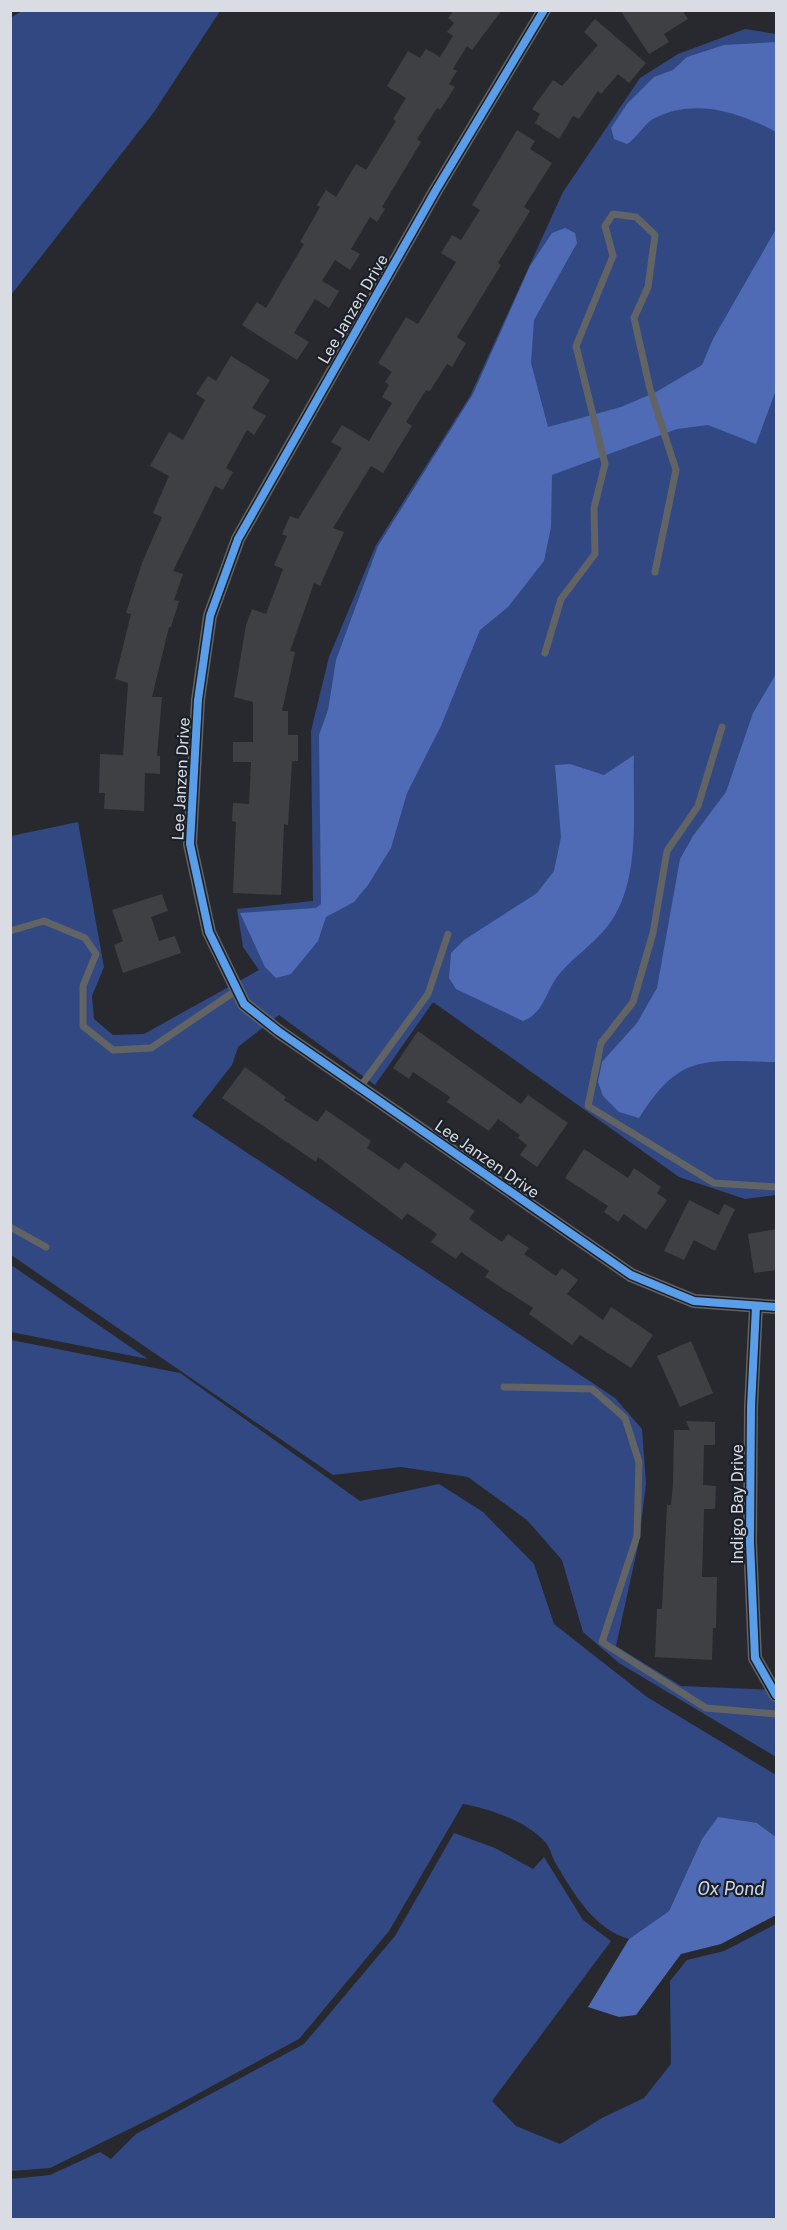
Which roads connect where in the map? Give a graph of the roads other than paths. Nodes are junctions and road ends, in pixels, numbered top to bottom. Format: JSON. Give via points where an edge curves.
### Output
{"nodes":[{"id":1,"x":544,"y":10,"type":"edge"},
{"id":2,"x":655,"y":572,"type":"dead end"},
{"id":3,"x":544,"y":653,"type":"dead end"},
{"id":4,"x":722,"y":727,"type":"dead end"},
{"id":5,"x":10,"y":932,"type":"edge"},
{"id":6,"x":448,"y":934,"type":"dead end"},
{"id":7,"x":231,"y":994,"type":"dead end"},
{"id":8,"x":363,"y":1083,"type":"dead end"},
{"id":9,"x":777,"y":1187,"type":"edge"},
{"id":10,"x":10,"y":1227,"type":"edge"},
{"id":11,"x":46,"y":1247,"type":"dead end"},
{"id":12,"x":756,"y":1307,"type":"junction"},
{"id":13,"x":777,"y":1307,"type":"edge"},
{"id":14,"x":504,"y":1387,"type":"dead end"},
{"id":15,"x":777,"y":1695,"type":"edge"},
{"id":16,"x":776,"y":1714,"type":"edge"}],
"edges":[{"from":1,"to":12,"type":"street","name":"Lee Janzen Drive","via":[[436,190],[238,539],[210,616],[198,700],[190,844],[209,932],[244,1004],[631,1275],[694,1301]]},
{"from":2,"to":3,"type":"lane","via":[[676,470],[650,388],[634,318],[648,287],[655,235],[636,218],[613,214],[605,226],[613,256],[576,346],[605,464],[594,508],[595,554],[561,599]]},
{"from":4,"to":9,"type":"lane","via":[[698,806],[667,851],[653,933],[633,1002],[601,1043],[588,1106],[714,1183]]},
{"from":5,"to":7,"type":"lane","via":[[44,921],[85,938],[96,954],[83,986],[83,1026],[113,1050],[151,1048]]},
{"from":6,"to":8,"type":"lane","via":[[428,994]]},
{"from":10,"to":11,"type":"lane"},
{"from":12,"to":13,"type":"street","name":"Lee Janzen Drive"},
{"from":12,"to":15,"type":"street","name":"Indigo Bay Drive","via":[[750,1531],[755,1658]]},
{"from":14,"to":16,"type":"lane","via":[[592,1389],[625,1418],[639,1462],[637,1536],[602,1642],[706,1708]]}]}
